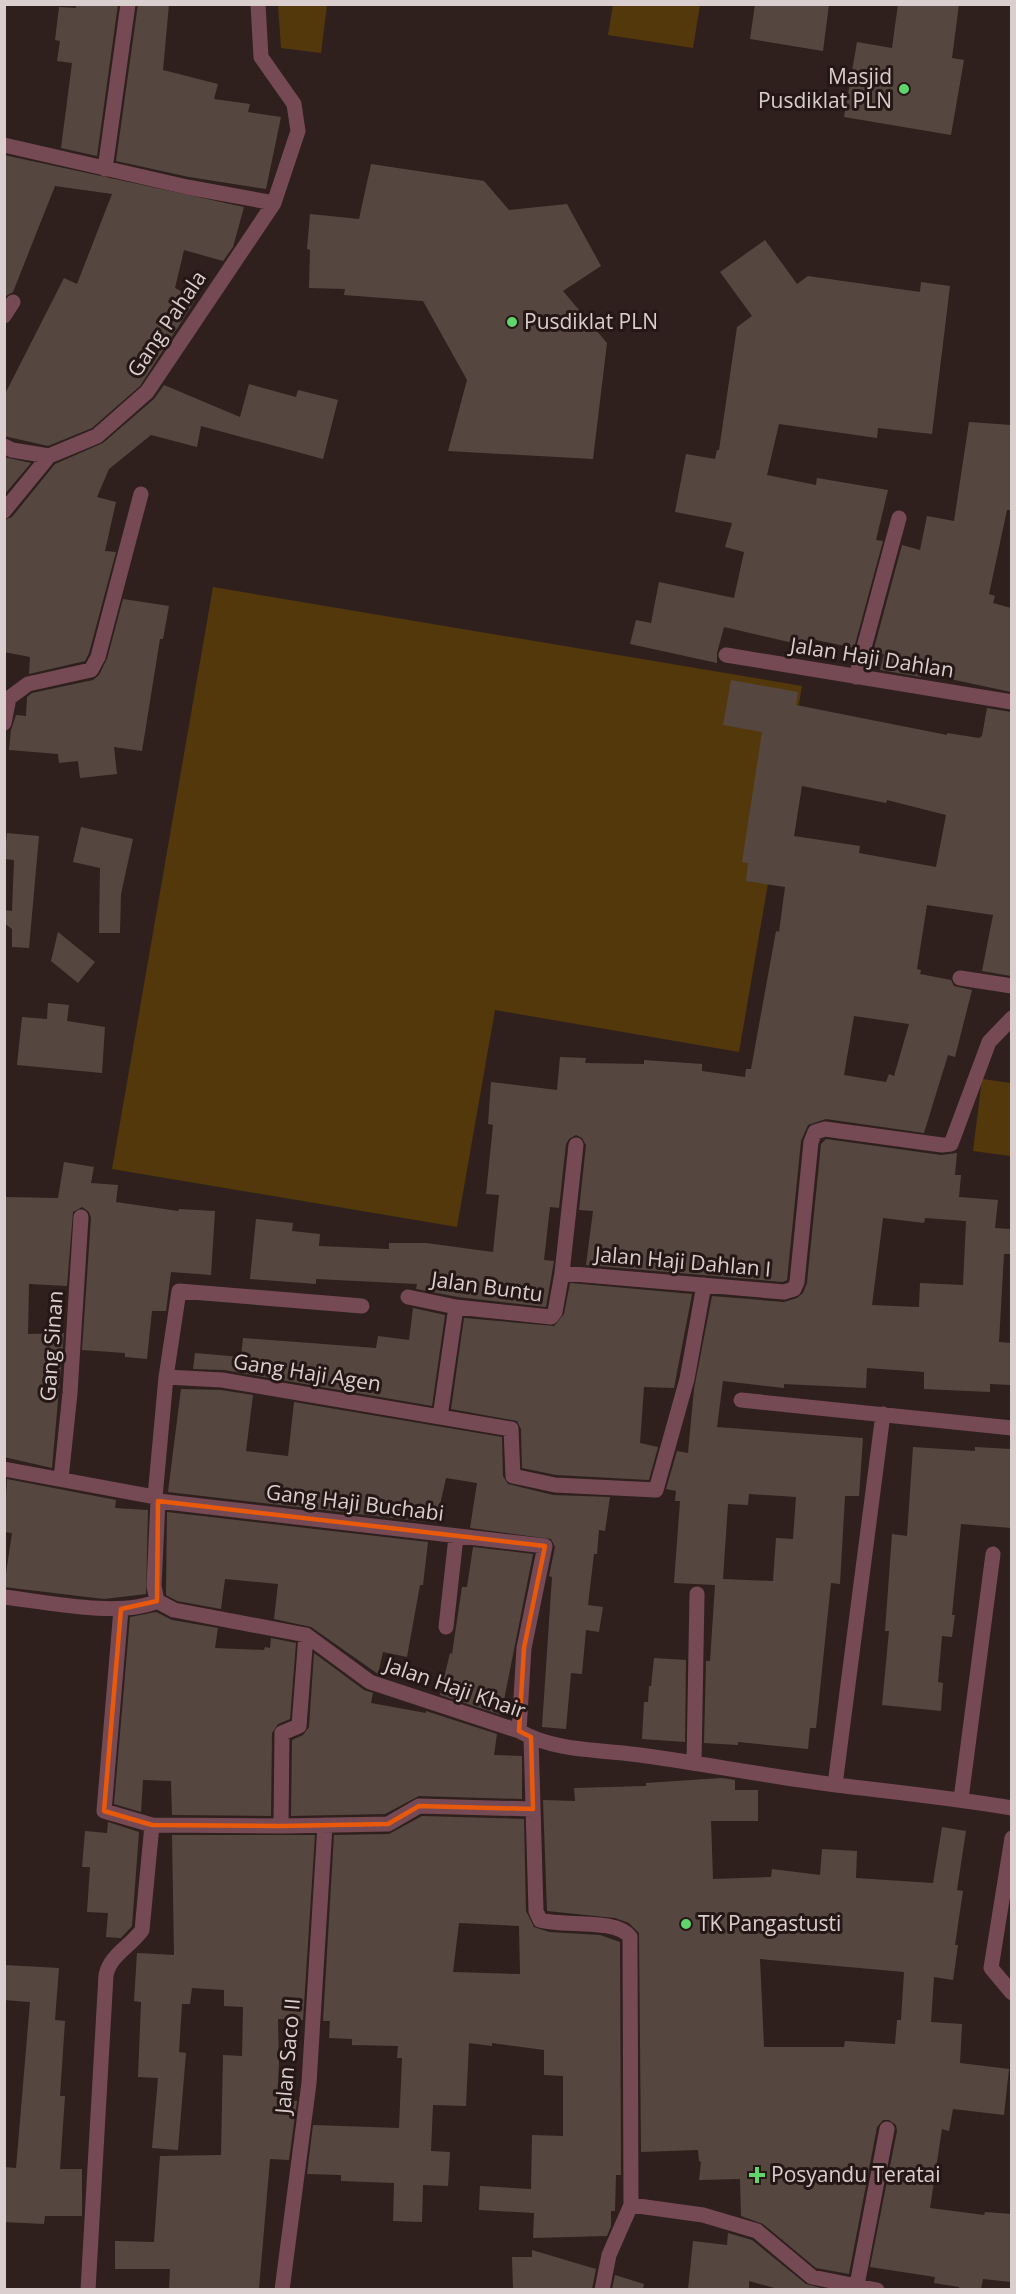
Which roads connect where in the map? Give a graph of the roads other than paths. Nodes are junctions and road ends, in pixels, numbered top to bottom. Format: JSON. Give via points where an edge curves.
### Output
{"nodes":[{"id":1,"x":128,"y":4,"type":"edge"},
{"id":2,"x":258,"y":4,"type":"edge"},
{"id":3,"x":4,"y":145,"type":"edge"},
{"id":4,"x":105,"y":169,"type":"junction"},
{"id":5,"x":274,"y":203,"type":"junction"},
{"id":6,"x":13,"y":302,"type":"dead end"},
{"id":7,"x":4,"y":316,"type":"edge"},
{"id":8,"x":4,"y":446,"type":"edge"},
{"id":9,"x":49,"y":456,"type":"junction"},
{"id":10,"x":141,"y":494,"type":"dead end"},
{"id":11,"x":4,"y":511,"type":"edge"},
{"id":12,"x":899,"y":518,"type":"dead end"},
{"id":13,"x":726,"y":655,"type":"dead end"},
{"id":14,"x":856,"y":677,"type":"junction"},
{"id":15,"x":1011,"y":702,"type":"edge"},
{"id":16,"x":4,"y":723,"type":"edge"},
{"id":17,"x":960,"y":978,"type":"dead end"},
{"id":18,"x":1011,"y":986,"type":"edge"},
{"id":19,"x":1011,"y":1018,"type":"edge"},
{"id":20,"x":576,"y":1145,"type":"dead end"},
{"id":21,"x":81,"y":1216,"type":"dead end"},
{"id":22,"x":562,"y":1273,"type":"junction"},
{"id":23,"x":704,"y":1285,"type":"junction"},
{"id":24,"x":408,"y":1297,"type":"dead end"},
{"id":25,"x":362,"y":1306,"type":"dead end"},
{"id":26,"x":456,"y":1307,"type":"junction"},
{"id":27,"x":166,"y":1377,"type":"junction"},
{"id":28,"x":741,"y":1400,"type":"dead end"},
{"id":29,"x":883,"y":1414,"type":"junction"},
{"id":30,"x":440,"y":1417,"type":"junction"},
{"id":31,"x":1011,"y":1428,"type":"edge"},
{"id":32,"x":4,"y":1469,"type":"edge"},
{"id":33,"x":61,"y":1479,"type":"junction"},
{"id":34,"x":157,"y":1499,"type":"junction"},
{"id":35,"x":456,"y":1537,"type":"junction"},
{"id":36,"x":993,"y":1554,"type":"dead end"},
{"id":37,"x":697,"y":1594,"type":"dead end"},
{"id":38,"x":4,"y":1596,"type":"edge"},
{"id":39,"x":157,"y":1601,"type":"junction"},
{"id":40,"x":121,"y":1609,"type":"junction"},
{"id":41,"x":446,"y":1627,"type":"dead end"},
{"id":42,"x":306,"y":1635,"type":"junction"},
{"id":43,"x":525,"y":1734,"type":"junction"},
{"id":44,"x":694,"y":1763,"type":"junction"},
{"id":45,"x":835,"y":1785,"type":"junction"},
{"id":46,"x":961,"y":1799,"type":"junction"},
{"id":47,"x":1011,"y":1808,"type":"edge"},
{"id":48,"x":533,"y":1809,"type":"junction"},
{"id":49,"x":153,"y":1825,"type":"junction"},
{"id":50,"x":325,"y":1825,"type":"junction"},
{"id":51,"x":281,"y":1826,"type":"junction"},
{"id":52,"x":1011,"y":1838,"type":"edge"},
{"id":53,"x":1011,"y":1993,"type":"edge"},
{"id":54,"x":887,"y":2129,"type":"dead end"},
{"id":55,"x":631,"y":2205,"type":"junction"},
{"id":56,"x":857,"y":2285,"type":"junction"},
{"id":57,"x":88,"y":2289,"type":"edge"},
{"id":58,"x":282,"y":2289,"type":"edge"},
{"id":59,"x":602,"y":2289,"type":"edge"},
{"id":60,"x":877,"y":2289,"type":"edge"}],
"edges":[{"from":1,"to":4,"type":"street"},
{"from":2,"to":5,"type":"street","name":"Gang Pahala","via":[[261,57],[294,104],[298,131]]},
{"from":3,"to":4,"type":"street"},
{"from":4,"to":5,"type":"street"},
{"from":5,"to":9,"type":"street","name":"Gang Pahala","via":[[147,392],[98,436]]},
{"from":6,"to":7,"type":"street"},
{"from":8,"to":9,"type":"street"},
{"from":9,"to":11,"type":"street"},
{"from":10,"to":16,"type":"street","via":[[98,657],[91,670],[28,684],[9,698]]},
{"from":12,"to":14,"type":"street"},
{"from":13,"to":14,"type":"street","name":"Jalan Haji Dahlan"},
{"from":14,"to":15,"type":"street","name":"Jalan Haji Dahlan"},
{"from":17,"to":18,"type":"street"},
{"from":19,"to":23,"type":"street","name":"Jalan Haji Dahlan I","via":[[989,1042],[951,1144],[942,1146],[825,1129],[815,1132],[794,1289],[784,1292]]},
{"from":20,"to":22,"type":"street"},
{"from":21,"to":33,"type":"street","name":"Gang Sinan"},
{"from":22,"to":23,"type":"street","name":"Jalan Haji Dahlan I"},
{"from":22,"to":26,"type":"street","name":"Jalan Buntu","via":[[551,1317]]},
{"from":23,"to":30,"type":"street","name":"Gang Haji Agen","via":[[687,1379],[656,1490],[555,1485],[513,1476],[511,1429]]},
{"from":24,"to":26,"type":"street","name":"Jalan Buntu"},
{"from":25,"to":27,"type":"street","via":[[179,1291]]},
{"from":26,"to":30,"type":"street"},
{"from":27,"to":30,"type":"street","name":"Gang Haji Agen","via":[[222,1380]]},
{"from":27,"to":34,"type":"street"},
{"from":28,"to":29,"type":"street"},
{"from":29,"to":31,"type":"street"},
{"from":29,"to":45,"type":"street"},
{"from":32,"to":33,"type":"street"},
{"from":33,"to":34,"type":"street"},
{"from":34,"to":35,"type":"street","name":"Gang Haji Buchabi"},
{"from":34,"to":39,"type":"street"},
{"from":35,"to":41,"type":"street"},
{"from":35,"to":43,"type":"street","name":"Gang Haji Buchabi","via":[[545,1546],[524,1648]]},
{"from":36,"to":46,"type":"street"},
{"from":37,"to":44,"type":"street"},
{"from":38,"to":40,"type":"street"},
{"from":39,"to":40,"type":"street","via":[[142,1608]]},
{"from":39,"to":42,"type":"street","name":"Jalan Haji Khair","via":[[174,1610]]},
{"from":40,"to":49,"type":"street","via":[[104,1811]]},
{"from":42,"to":43,"type":"street","name":"Jalan Haji Khair","via":[[370,1682]]},
{"from":42,"to":51,"type":"street","via":[[299,1726],[282,1733]]},
{"from":43,"to":44,"type":"street","name":"Jalan Haji Khair","via":[[558,1747]]},
{"from":43,"to":48,"type":"street"},
{"from":44,"to":45,"type":"street","name":"Jalan Haji Khair"},
{"from":45,"to":46,"type":"street","name":"Jalan Haji Khair"},
{"from":46,"to":47,"type":"street","name":"Jalan Haji Khair"},
{"from":48,"to":50,"type":"street","via":[[419,1806],[388,1824]]},
{"from":48,"to":55,"type":"street","via":[[536,1911],[540,1920],[615,1926],[625,1929],[630,1937]]},
{"from":49,"to":51,"type":"street"},
{"from":49,"to":57,"type":"street","via":[[142,1930],[114,1958],[106,1975]]},
{"from":50,"to":51,"type":"street"},
{"from":50,"to":58,"type":"street","name":"Jalan Saco II","via":[[309,2083]]},
{"from":52,"to":53,"type":"street","via":[[991,1968]]},
{"from":54,"to":56,"type":"street"},
{"from":55,"to":56,"type":"street","via":[[703,2215],[757,2231],[812,2277]]},
{"from":55,"to":59,"type":"street","via":[[609,2255]]},
{"from":56,"to":60,"type":"street"}]}
